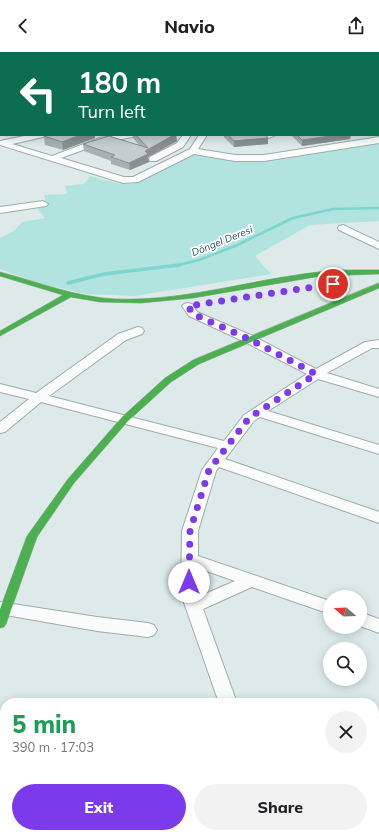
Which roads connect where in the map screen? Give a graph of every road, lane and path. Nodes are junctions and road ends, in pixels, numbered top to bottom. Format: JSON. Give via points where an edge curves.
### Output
{"nodes":[{"id":1,"x":36,"y":136,"type":"edge"},
{"id":2,"x":127,"y":136,"type":"edge"},
{"id":3,"x":186,"y":136,"type":"edge"},
{"id":4,"x":202,"y":136,"type":"edge"},
{"id":5,"x":264,"y":136,"type":"edge"},
{"id":6,"x":256,"y":137,"type":"edge"},
{"id":7,"x":379,"y":140,"type":"edge"},
{"id":8,"x":1,"y":143,"type":"edge"},
{"id":9,"x":193,"y":151,"type":"junction"},
{"id":10,"x":51,"y":159,"type":"junction"},
{"id":11,"x":153,"y":159,"type":"dead end"},
{"id":12,"x":43,"y":204,"type":"dead end"},
{"id":13,"x":0,"y":210,"type":"edge"},
{"id":14,"x":343,"y":228,"type":"dead end"},
{"id":15,"x":379,"y":246,"type":"edge"},
{"id":16,"x":379,"y":272,"type":"edge"},
{"id":17,"x":0,"y":274,"type":"edge"},
{"id":18,"x":379,"y":281,"type":"edge"},
{"id":19,"x":360,"y":282,"type":"dead end"},
{"id":20,"x":0,"y":284,"type":"edge"},
{"id":21,"x":379,"y":285,"type":"edge"},
{"id":22,"x":12,"y":288,"type":"dead end"},
{"id":23,"x":41,"y":297,"type":"dead end"},
{"id":24,"x":56,"y":301,"type":"junction"},
{"id":25,"x":71,"y":302,"type":"junction"},
{"id":26,"x":192,"y":305,"type":"joint"},
{"id":27,"x":138,"y":331,"type":"dead end"},
{"id":28,"x":0,"y":334,"type":"edge"},
{"id":29,"x":249,"y":339,"type":"junction"},
{"id":30,"x":379,"y":344,"type":"edge"},
{"id":31,"x":316,"y":374,"type":"junction"},
{"id":32,"x":0,"y":388,"type":"edge"},
{"id":33,"x":379,"y":393,"type":"edge"},
{"id":34,"x":38,"y":398,"type":"junction"},
{"id":35,"x":258,"y":412,"type":"junction"},
{"id":36,"x":125,"y":419,"type":"junction"},
{"id":37,"x":0,"y":429,"type":"edge"},
{"id":38,"x":227,"y":446,"type":"junction"},
{"id":39,"x":379,"y":450,"type":"edge"},
{"id":40,"x":216,"y":460,"type":"junction"},
{"id":41,"x":379,"y":518,"type":"edge"},
{"id":42,"x":190,"y":559,"type":"junction"},
{"id":43,"x":251,"y":581,"type":"junction"},
{"id":44,"x":194,"y":606,"type":"junction"},
{"id":45,"x":323,"y":606,"type":"edge"},
{"id":46,"x":2,"y":614,"type":"edge"},
{"id":47,"x":367,"y":622,"type":"edge"},
{"id":48,"x":379,"y":626,"type":"edge"},
{"id":49,"x":148,"y":630,"type":"dead end"},
{"id":50,"x":226,"y":698,"type":"edge"}],
"edges":[{"from":1,"to":8,"type":"street"},
{"from":2,"to":10,"type":"street","via":[[100,141]]},
{"from":3,"to":11,"type":"street","via":[[180,145]]},
{"from":4,"to":9,"type":"street"},
{"from":5,"to":6,"type":"street"},
{"from":7,"to":9,"type":"street","via":[[264,158],[235,158]]},
{"from":8,"to":10,"type":"street"},
{"from":9,"to":10,"type":"street","via":[[135,180],[124,180]]},
{"from":12,"to":13,"type":"street"},
{"from":14,"to":15,"type":"street"},
{"from":16,"to":25,"type":"street","via":[[322,274],[168,299],[127,301],[85,298]]},
{"from":17,"to":25,"type":"street","via":[[49,291]]},
{"from":18,"to":19,"type":"street"},
{"from":20,"to":22,"type":"street"},
{"from":21,"to":29,"type":"street"},
{"from":23,"to":24,"type":"street"},
{"from":24,"to":25,"type":"street"},
{"from":24,"to":28,"type":"street"},
{"from":25,"to":26,"type":"street","via":[[125,310]]},
{"from":26,"to":29,"type":"street","via":[[193,314]]},
{"from":27,"to":34,"type":"street","via":[[122,337]]},
{"from":29,"to":31,"type":"street"},
{"from":29,"to":36,"type":"street","via":[[196,362],[168,380]]},
{"from":30,"to":31,"type":"street","via":[[369,345]]},
{"from":31,"to":33,"type":"street"},
{"from":31,"to":35,"type":"street"},
{"from":32,"to":34,"type":"street"},
{"from":34,"to":36,"type":"street"},
{"from":34,"to":37,"type":"street"},
{"from":35,"to":38,"type":"street","via":[[249,418]]},
{"from":35,"to":39,"type":"street"},
{"from":36,"to":38,"type":"street"},
{"from":36,"to":46,"type":"street","via":[[71,481],[32,536]]},
{"from":38,"to":40,"type":"street"},
{"from":40,"to":41,"type":"street"},
{"from":40,"to":42,"type":"street","via":[[209,470],[190,531]]},
{"from":42,"to":43,"type":"street"},
{"from":42,"to":44,"type":"street","via":[[189,594]]},
{"from":43,"to":44,"type":"street"},
{"from":43,"to":45,"type":"street"},
{"from":44,"to":50,"type":"street"},
{"from":46,"to":49,"type":"street"},
{"from":47,"to":48,"type":"street"}]}
